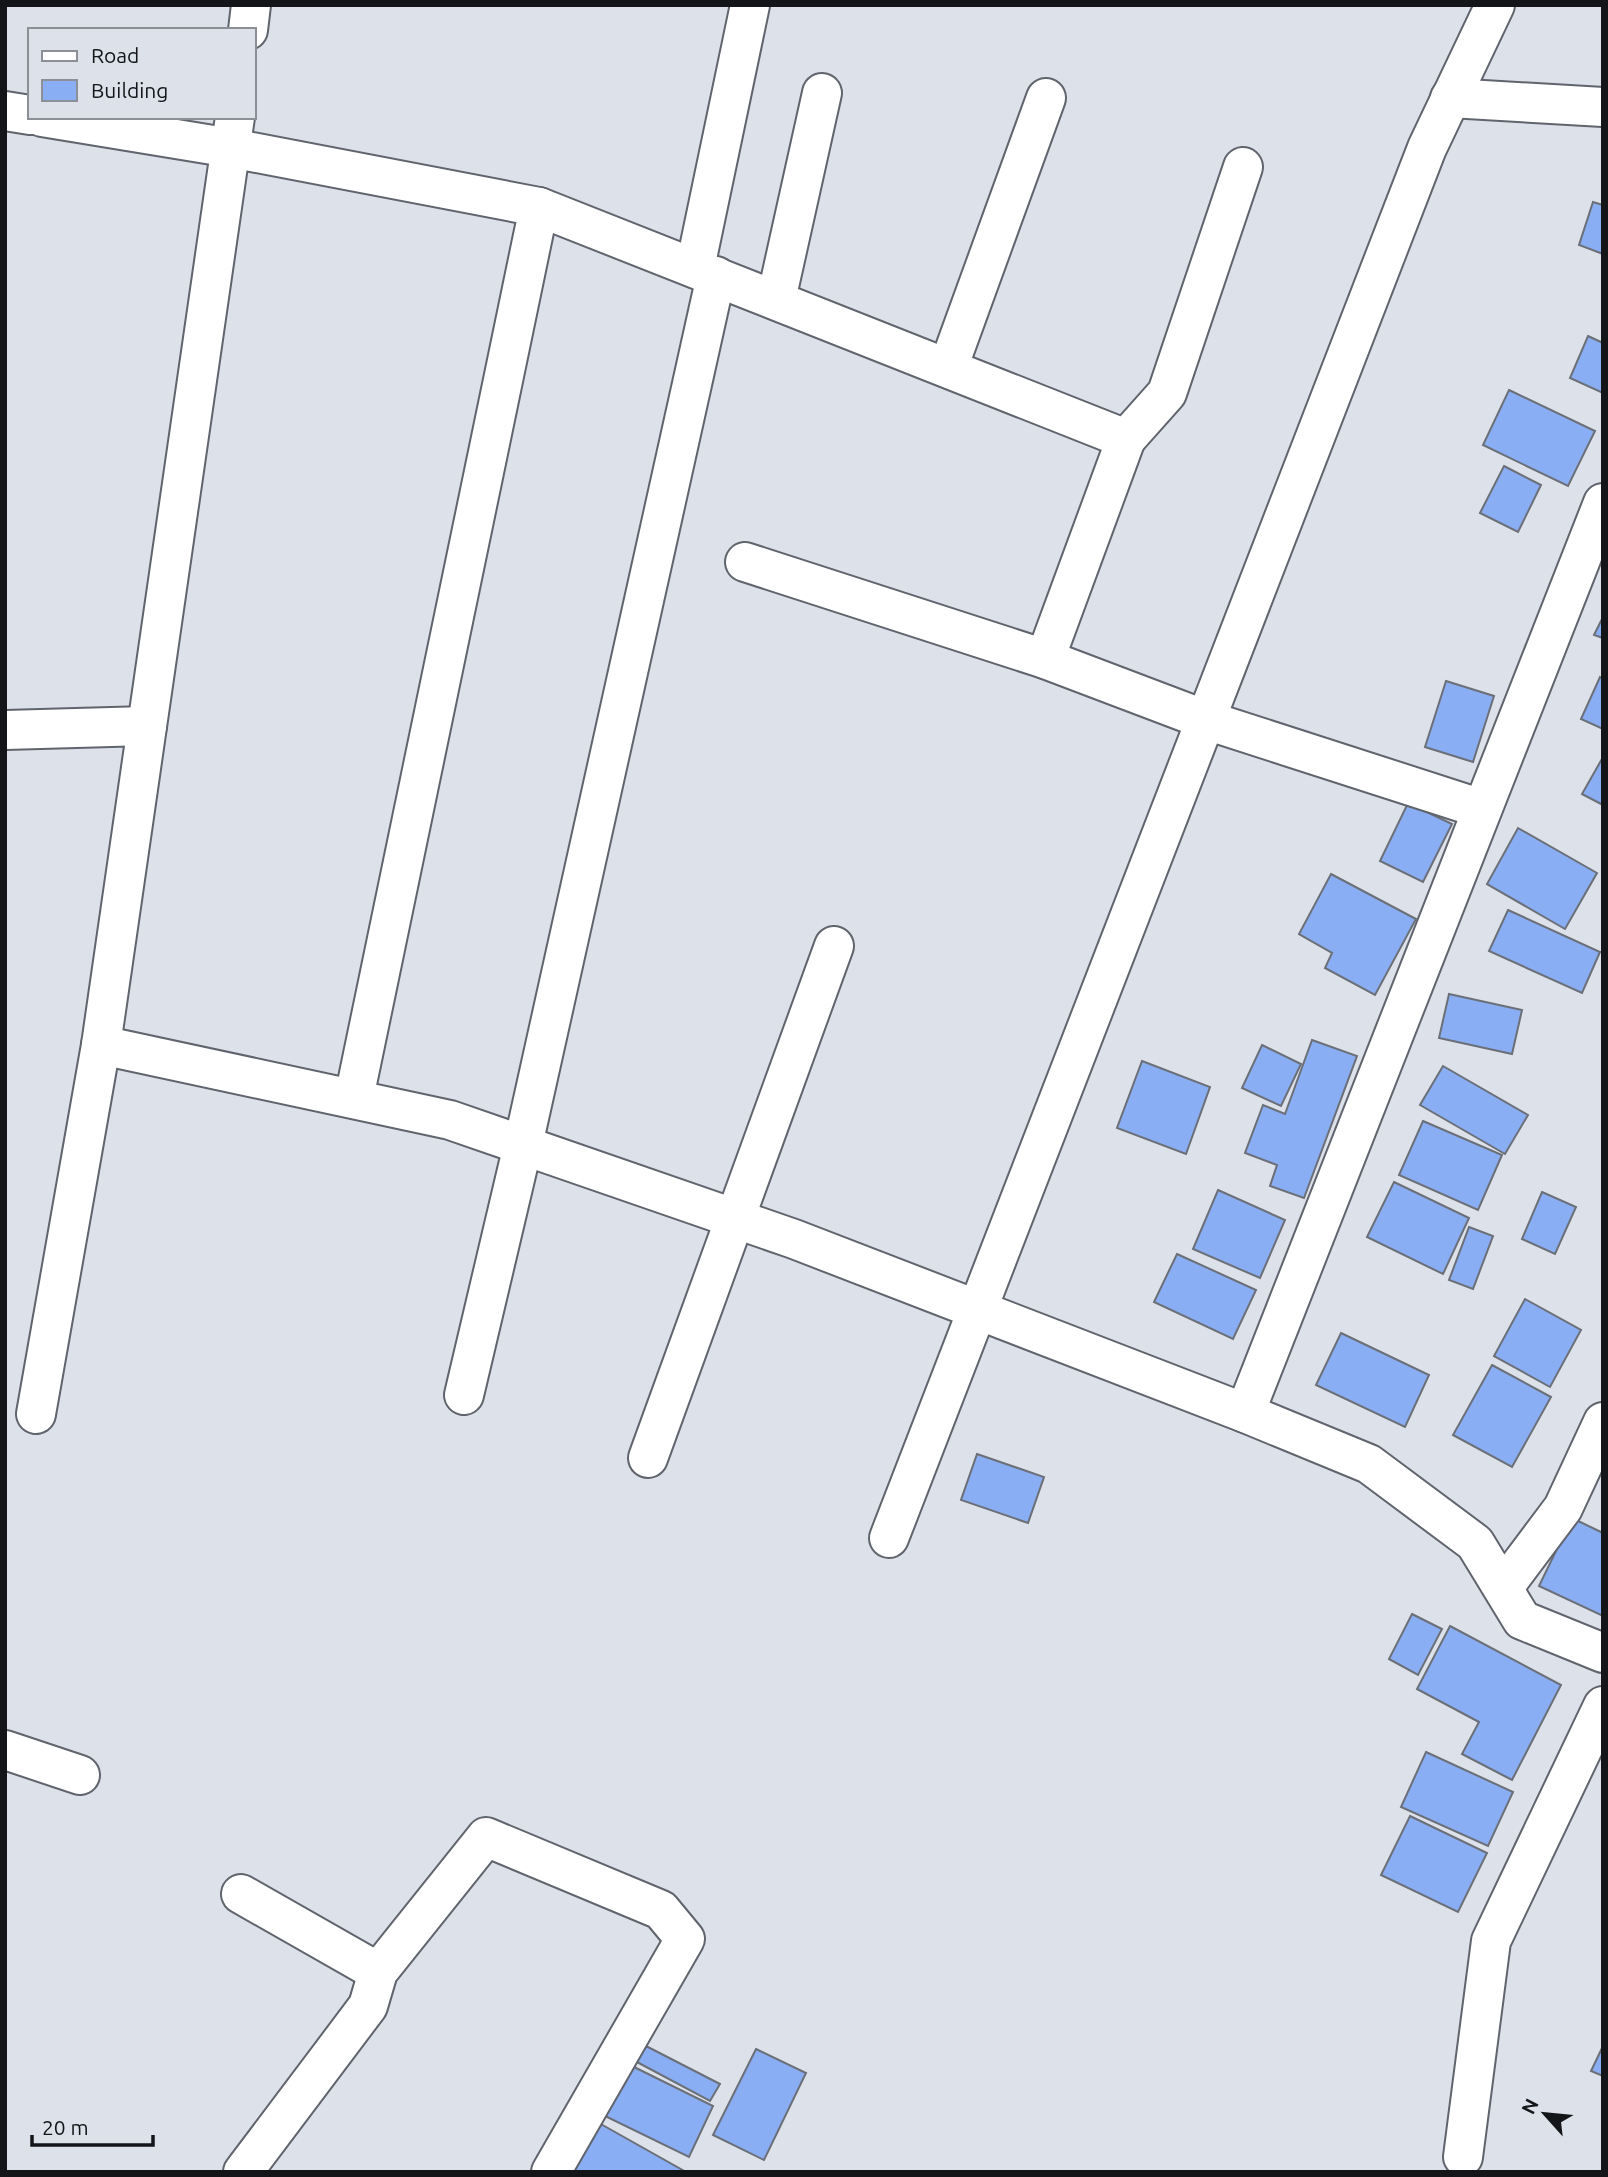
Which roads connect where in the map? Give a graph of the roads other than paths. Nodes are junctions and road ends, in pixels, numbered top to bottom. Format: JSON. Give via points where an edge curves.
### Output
{"nodes":[{"id":1,"x":251,"y":5,"type":"edge"},
{"id":2,"x":750,"y":5,"type":"edge"},
{"id":3,"x":1494,"y":5,"type":"edge"},
{"id":4,"x":248,"y":28,"type":"edge"},
{"id":5,"x":822,"y":93,"type":"dead end"},
{"id":6,"x":1046,"y":98,"type":"dead end"},
{"id":7,"x":1450,"y":98,"type":"junction"},
{"id":8,"x":1603,"y":107,"type":"edge"},
{"id":9,"x":5,"y":111,"type":"edge"},
{"id":10,"x":28,"y":115,"type":"edge"},
{"id":11,"x":66,"y":119,"type":"edge"},
{"id":12,"x":233,"y":133,"type":"edge"},
{"id":13,"x":1243,"y":167,"type":"dead end"},
{"id":14,"x":539,"y":207,"type":"junction"},
{"id":15,"x":705,"y":272,"type":"junction"},
{"id":16,"x":776,"y":300,"type":"junction"},
{"id":17,"x":948,"y":368,"type":"junction"},
{"id":18,"x":1126,"y":439,"type":"junction"},
{"id":19,"x":1603,"y":503,"type":"edge"},
{"id":20,"x":745,"y":562,"type":"dead end"},
{"id":21,"x":1045,"y":659,"type":"junction"},
{"id":22,"x":1206,"y":720,"type":"junction"},
{"id":23,"x":147,"y":726,"type":"junction"},
{"id":24,"x":5,"y":730,"type":"edge"},
{"id":25,"x":1482,"y":809,"type":"junction"},
{"id":26,"x":834,"y":946,"type":"dead end"},
{"id":27,"x":101,"y":1045,"type":"junction"},
{"id":28,"x":354,"y":1098,"type":"junction"},
{"id":29,"x":523,"y":1145,"type":"junction"},
{"id":30,"x":735,"y":1219,"type":"junction"},
{"id":31,"x":979,"y":1311,"type":"junction"},
{"id":32,"x":464,"y":1395,"type":"dead end"},
{"id":33,"x":1245,"y":1413,"type":"junction"},
{"id":34,"x":36,"y":1414,"type":"dead end"},
{"id":35,"x":1603,"y":1422,"type":"edge"},
{"id":36,"x":648,"y":1458,"type":"dead end"},
{"id":37,"x":890,"y":1538,"type":"dead end"},
{"id":38,"x":1503,"y":1588,"type":"junction"},
{"id":39,"x":1603,"y":1653,"type":"edge"},
{"id":40,"x":1603,"y":1706,"type":"edge"},
{"id":41,"x":5,"y":1750,"type":"edge"},
{"id":42,"x":80,"y":1775,"type":"dead end"},
{"id":43,"x":241,"y":1894,"type":"dead end"},
{"id":44,"x":378,"y":1972,"type":"junction"},
{"id":45,"x":1463,"y":2157,"type":"dead end"},
{"id":46,"x":243,"y":2172,"type":"edge"},
{"id":47,"x":551,"y":2172,"type":"edge"}],
"edges":[{"from":1,"to":4,"type":"street"},
{"from":2,"to":15,"type":"street"},
{"from":3,"to":7,"type":"street"},
{"from":5,"to":16,"type":"street"},
{"from":6,"to":17,"type":"street"},
{"from":7,"to":8,"type":"street"},
{"from":7,"to":22,"type":"street"},
{"from":9,"to":10,"type":"street"},
{"from":11,"to":12,"type":"street"},
{"from":12,"to":14,"type":"street"},
{"from":12,"to":23,"type":"street"},
{"from":13,"to":18,"type":"street","via":[[1167,393]]},
{"from":14,"to":15,"type":"street"},
{"from":14,"to":28,"type":"street"},
{"from":15,"to":16,"type":"street"},
{"from":15,"to":29,"type":"street"},
{"from":16,"to":17,"type":"street"},
{"from":17,"to":18,"type":"street"},
{"from":18,"to":21,"type":"street"},
{"from":19,"to":25,"type":"street"},
{"from":20,"to":21,"type":"street"},
{"from":21,"to":22,"type":"street"},
{"from":22,"to":25,"type":"street"},
{"from":22,"to":31,"type":"street"},
{"from":23,"to":24,"type":"street"},
{"from":23,"to":27,"type":"street"},
{"from":25,"to":33,"type":"street"},
{"from":26,"to":30,"type":"street"},
{"from":27,"to":28,"type":"street"},
{"from":27,"to":34,"type":"street"},
{"from":28,"to":29,"type":"street","via":[[450,1120]]},
{"from":29,"to":30,"type":"street"},
{"from":29,"to":32,"type":"street"},
{"from":30,"to":31,"type":"street"},
{"from":30,"to":36,"type":"street"},
{"from":31,"to":33,"type":"street"},
{"from":31,"to":37,"type":"street"},
{"from":33,"to":38,"type":"street","via":[[1370,1464],[1475,1543]]},
{"from":35,"to":38,"type":"street","via":[[1563,1508]]},
{"from":38,"to":39,"type":"street","via":[[1522,1620]]},
{"from":40,"to":45,"type":"street","via":[[1491,1941]]},
{"from":41,"to":42,"type":"street"},
{"from":43,"to":44,"type":"street"},
{"from":44,"to":46,"type":"street","via":[[368,2006]]},
{"from":44,"to":47,"type":"street","via":[[486,1837],[661,1910],[685,1939]]}]}
